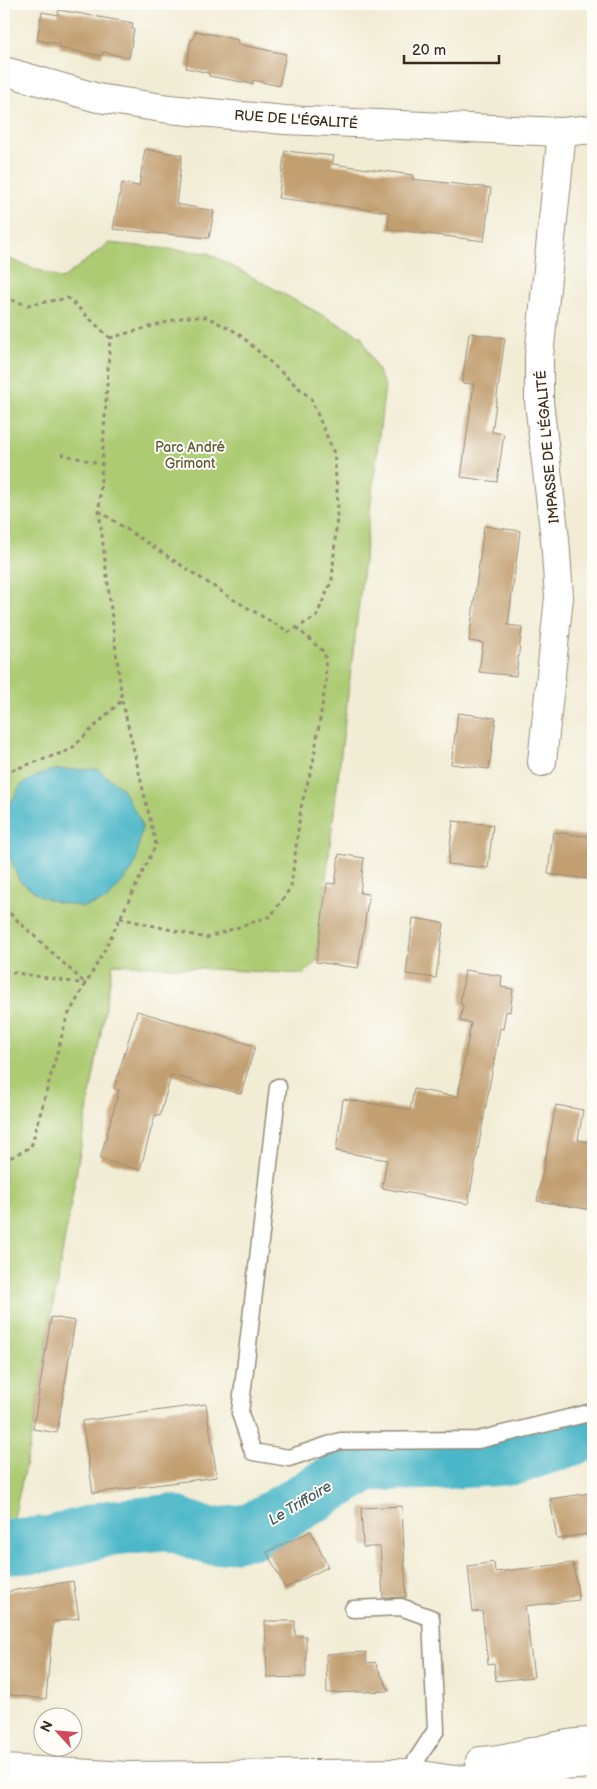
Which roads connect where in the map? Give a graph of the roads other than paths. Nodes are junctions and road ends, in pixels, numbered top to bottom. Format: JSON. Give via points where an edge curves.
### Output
{"nodes":[{"id":1,"x":4,"y":71,"type":"edge"},
{"id":2,"x":593,"y":129,"type":"edge"},
{"id":3,"x":562,"y":132,"type":"junction"},
{"id":4,"x":542,"y":762,"type":"dead end"},
{"id":5,"x":278,"y":1088,"type":"dead end"},
{"id":6,"x":593,"y":1412,"type":"edge"},
{"id":7,"x":354,"y":1609,"type":"dead end"},
{"id":8,"x":593,"y":1742,"type":"edge"},
{"id":9,"x":593,"y":1764,"type":"edge"},
{"id":10,"x":4,"y":1769,"type":"edge"},
{"id":11,"x":408,"y":1773,"type":"junction"},
{"id":12,"x":186,"y":1780,"type":"edge"},
{"id":13,"x":217,"y":1780,"type":"edge"}],
"edges":[{"from":1,"to":3,"type":"street","name":"RUE DE L'ÉGALITÉ","via":[[98,98],[169,109],[285,120]]},
{"from":2,"to":3,"type":"street","name":"RUE DE L'ÉGALITÉ"},
{"from":3,"to":4,"type":"street","name":"IMPASSE DE L'ÉGALITÉ","via":[[539,356],[539,402],[559,596]]},
{"from":5,"to":6,"type":"lane","via":[[240,1413],[253,1452],[289,1458],[340,1441],[478,1440]]},
{"from":7,"to":11,"type":"lane","via":[[401,1607],[431,1618],[436,1730]]},
{"from":8,"to":11,"type":"street","via":[[574,1742],[506,1760],[452,1763]]},
{"from":9,"to":11,"type":"street","via":[[560,1766],[542,1774],[454,1780]]},
{"from":10,"to":12,"type":"street"},
{"from":11,"to":13,"type":"street"},
{"from":12,"to":13,"type":"street"}]}
